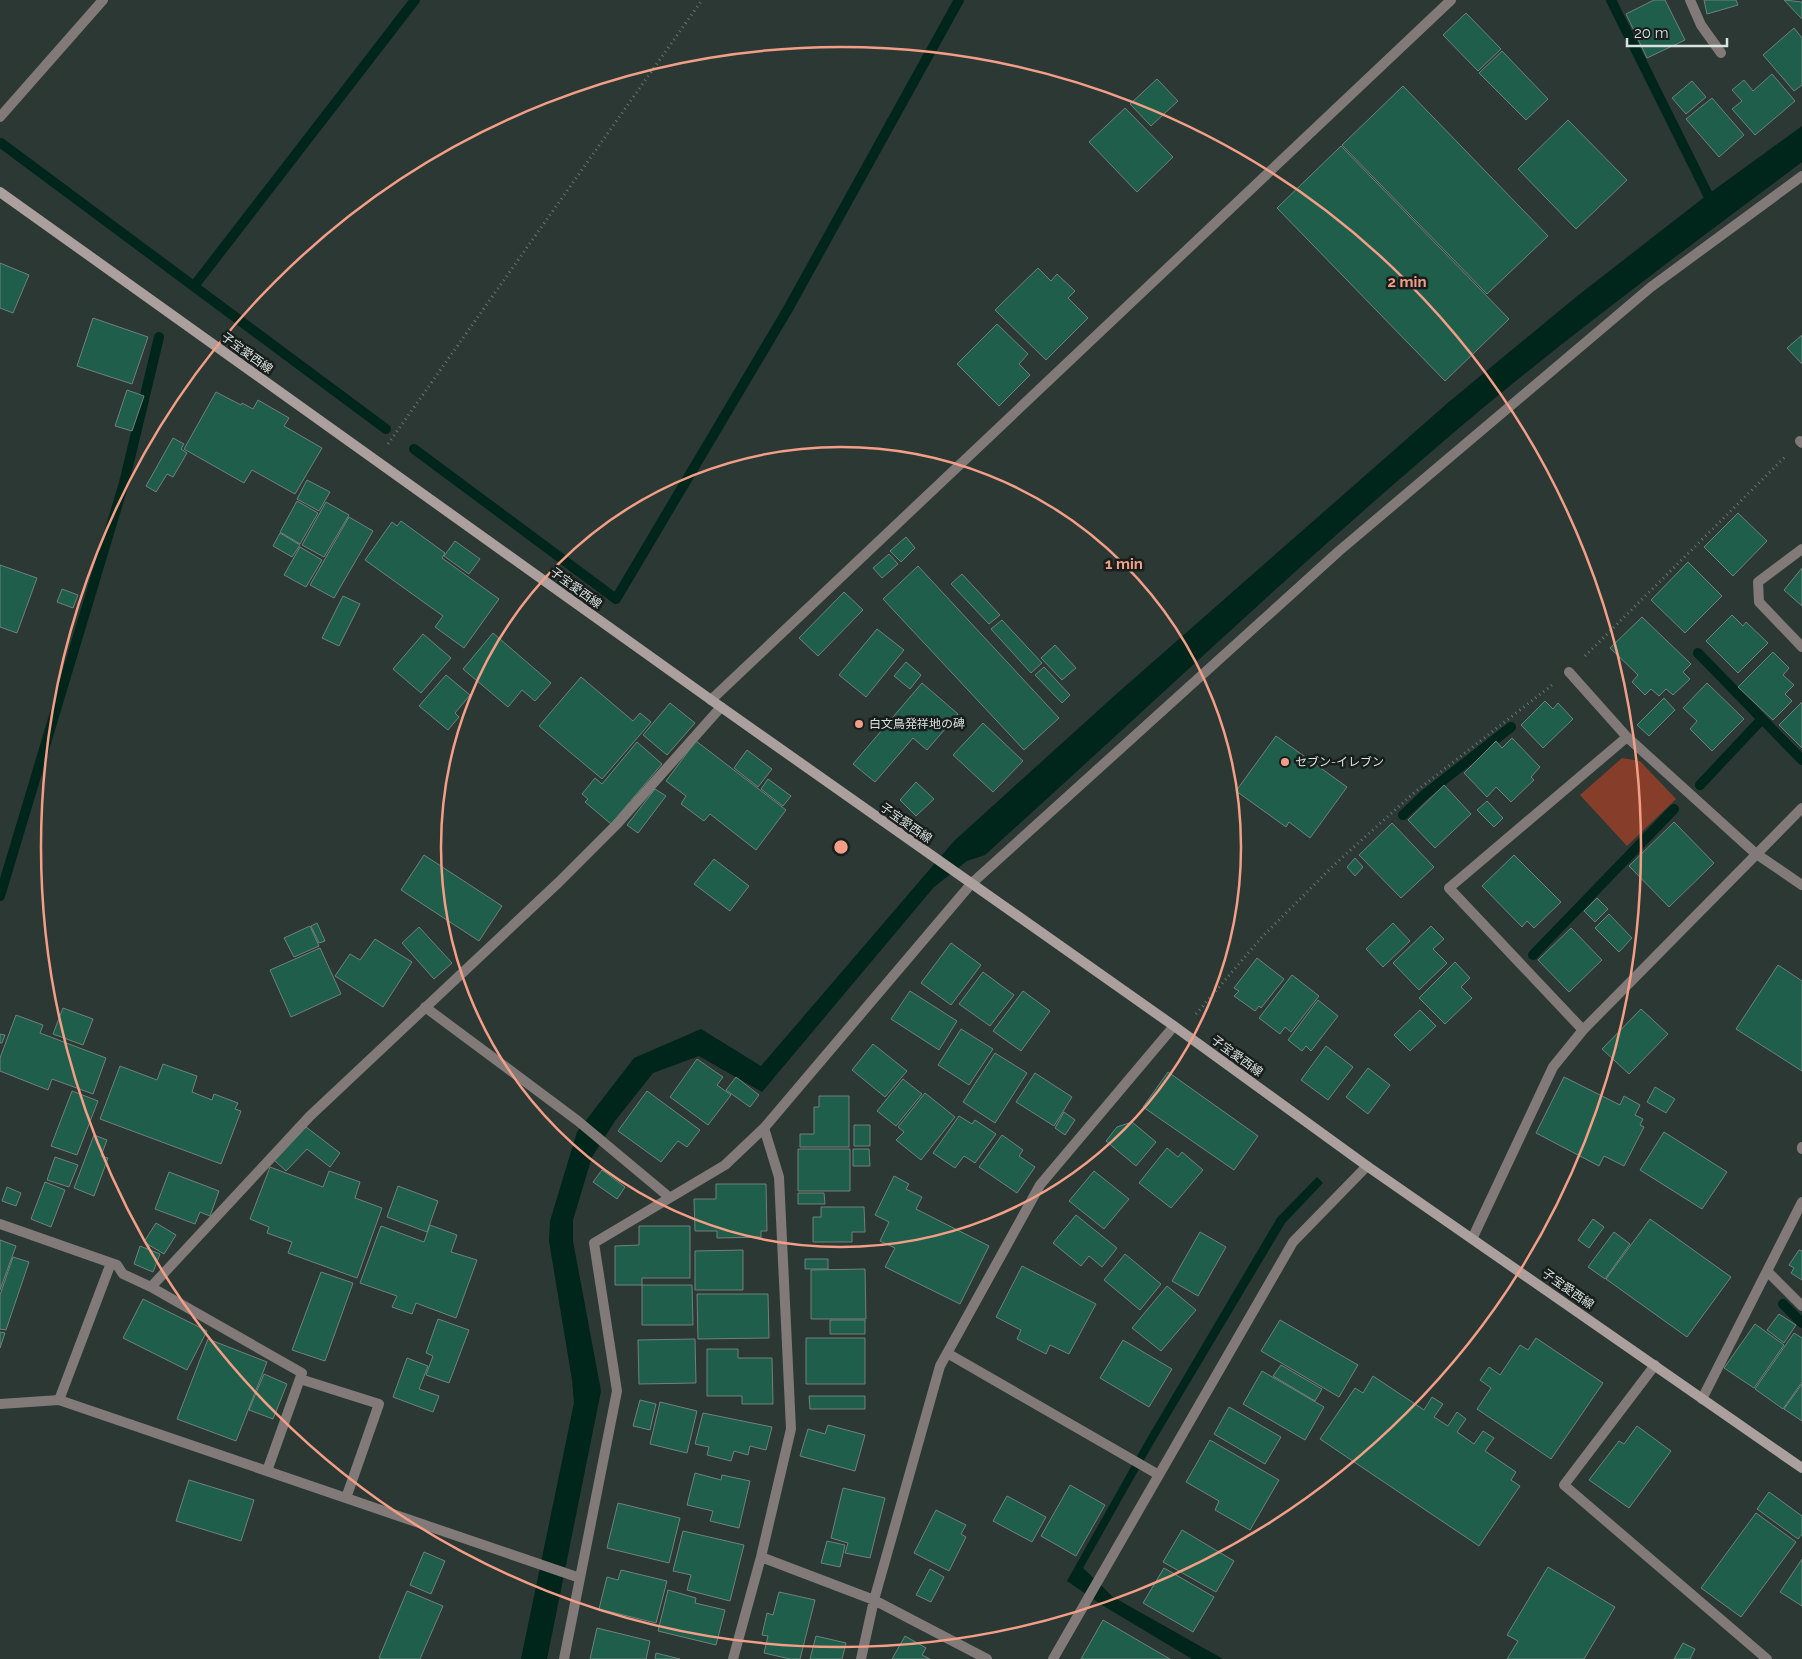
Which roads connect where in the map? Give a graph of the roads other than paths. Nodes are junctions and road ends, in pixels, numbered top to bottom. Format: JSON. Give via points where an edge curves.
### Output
{"nodes":[{"id":1,"x":103,"y":0,"type":"edge"},
{"id":2,"x":1450,"y":0,"type":"edge"},
{"id":3,"x":1690,"y":0,"type":"edge"},
{"id":4,"x":1721,"y":53,"type":"dead end"},
{"id":5,"x":0,"y":117,"type":"edge"},
{"id":6,"x":1802,"y":176,"type":"edge"},
{"id":7,"x":0,"y":192,"type":"edge"},
{"id":8,"x":1802,"y":549,"type":"edge"},
{"id":9,"x":1802,"y":647,"type":"edge"},
{"id":10,"x":1569,"y":672,"type":"road end"},
{"id":11,"x":711,"y":700,"type":"junction"},
{"id":12,"x":721,"y":707,"type":"junction"},
{"id":13,"x":1627,"y":737,"type":"junction"},
{"id":14,"x":1802,"y":808,"type":"edge"},
{"id":15,"x":1755,"y":854,"type":"junction"},
{"id":16,"x":971,"y":884,"type":"junction"},
{"id":17,"x":1802,"y":884,"type":"edge"},
{"id":18,"x":425,"y":1007,"type":"junction"},
{"id":19,"x":1178,"y":1028,"type":"junction"},
{"id":20,"x":1583,"y":1030,"type":"junction"},
{"id":21,"x":764,"y":1128,"type":"junction"},
{"id":22,"x":1367,"y":1166,"type":"junction"},
{"id":23,"x":669,"y":1197,"type":"junction"},
{"id":24,"x":1802,"y":1202,"type":"edge"},
{"id":25,"x":0,"y":1224,"type":"edge"},
{"id":26,"x":1473,"y":1237,"type":"junction"},
{"id":27,"x":111,"y":1263,"type":"junction"},
{"id":28,"x":1767,"y":1271,"type":"junction"},
{"id":29,"x":151,"y":1286,"type":"junction"},
{"id":30,"x":1802,"y":1306,"type":"edge"},
{"id":31,"x":947,"y":1353,"type":"junction"},
{"id":32,"x":1655,"y":1365,"type":"junction"},
{"id":33,"x":300,"y":1379,"type":"junction"},
{"id":34,"x":1702,"y":1399,"type":"junction"},
{"id":35,"x":59,"y":1400,"type":"junction"},
{"id":36,"x":0,"y":1404,"type":"edge"},
{"id":37,"x":1802,"y":1468,"type":"edge"},
{"id":38,"x":267,"y":1471,"type":"junction"},
{"id":39,"x":1159,"y":1474,"type":"junction"},
{"id":40,"x":346,"y":1498,"type":"junction"},
{"id":41,"x":761,"y":1557,"type":"junction"},
{"id":42,"x":575,"y":1576,"type":"junction"},
{"id":43,"x":874,"y":1600,"type":"junction"},
{"id":44,"x":564,"y":1659,"type":"edge"},
{"id":45,"x":733,"y":1659,"type":"edge"},
{"id":46,"x":861,"y":1659,"type":"edge"},
{"id":47,"x":986,"y":1659,"type":"edge"},
{"id":48,"x":1053,"y":1659,"type":"edge"},
{"id":49,"x":1767,"y":1659,"type":"edge"}],
"edges":[{"from":1,"to":5,"type":"street"},
{"from":2,"to":11,"type":"street"},
{"from":3,"to":4,"type":"street","via":[[1701,26]]},
{"from":6,"to":16,"type":"street","via":[[1650,287],[1339,551]]},
{"from":7,"to":11,"type":"main road","name":"子宝愛西線"},
{"from":8,"to":9,"type":"street","via":[[1758,582],[1759,602]]},
{"from":10,"to":13,"type":"street"},
{"from":11,"to":12,"type":"main road","name":"子宝愛西線"},
{"from":12,"to":16,"type":"main road","name":"子宝愛西線"},
{"from":12,"to":18,"type":"street","via":[[618,824]]},
{"from":13,"to":15,"type":"street"},
{"from":13,"to":20,"type":"street","via":[[1449,888]]},
{"from":14,"to":15,"type":"street"},
{"from":15,"to":17,"type":"street"},
{"from":15,"to":20,"type":"street"},
{"from":16,"to":19,"type":"main road","name":"子宝愛西線"},
{"from":16,"to":21,"type":"street"},
{"from":18,"to":23,"type":"street","via":[[578,1121]]},
{"from":18,"to":29,"type":"street","via":[[310,1116]]},
{"from":19,"to":22,"type":"main road","name":"子宝愛西線"},
{"from":19,"to":31,"type":"street","via":[[1040,1185]]},
{"from":20,"to":26,"type":"street","via":[[1552,1067]]},
{"from":21,"to":23,"type":"street","via":[[725,1164]]},
{"from":21,"to":41,"type":"street","via":[[779,1177],[791,1428]]},
{"from":22,"to":26,"type":"main road","name":"子宝愛西線"},
{"from":22,"to":39,"type":"street","via":[[1293,1242]]},
{"from":23,"to":42,"type":"street","via":[[594,1243],[617,1391]]},
{"from":24,"to":28,"type":"street"},
{"from":25,"to":27,"type":"street"},
{"from":26,"to":32,"type":"main road","name":"子宝愛西線"},
{"from":27,"to":29,"type":"street","via":[[117,1265],[123,1274]]},
{"from":27,"to":35,"type":"street"},
{"from":28,"to":30,"type":"street"},
{"from":28,"to":34,"type":"street"},
{"from":29,"to":33,"type":"street","via":[[302,1372]]},
{"from":31,"to":39,"type":"street"},
{"from":31,"to":43,"type":"street","via":[[940,1366]]},
{"from":32,"to":34,"type":"main road","name":"子宝愛西線"},
{"from":32,"to":49,"type":"street","via":[[1564,1485]]},
{"from":33,"to":38,"type":"street"},
{"from":33,"to":40,"type":"street","via":[[379,1404]]},
{"from":34,"to":37,"type":"main road","name":"子宝愛西線"},
{"from":35,"to":36,"type":"street"},
{"from":35,"to":38,"type":"street"},
{"from":38,"to":40,"type":"street"},
{"from":39,"to":48,"type":"street"},
{"from":40,"to":42,"type":"street"},
{"from":41,"to":43,"type":"street"},
{"from":41,"to":45,"type":"street"},
{"from":42,"to":44,"type":"street"},
{"from":43,"to":46,"type":"street"},
{"from":43,"to":47,"type":"street"}]}
